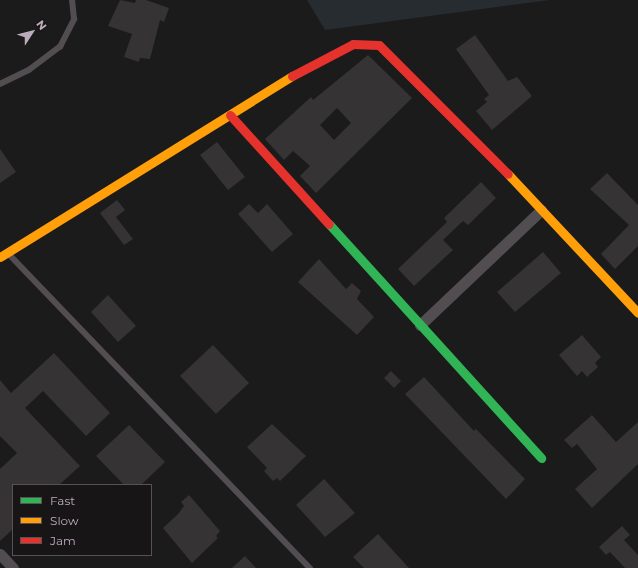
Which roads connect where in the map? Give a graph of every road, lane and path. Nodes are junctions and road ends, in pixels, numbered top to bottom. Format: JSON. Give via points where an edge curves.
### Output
{"nodes":[{"id":1,"x":72,"y":0,"type":"edge"},
{"id":2,"x":0,"y":84,"type":"edge"},
{"id":3,"x":230,"y":115,"type":"junction"},
{"id":4,"x":541,"y":210,"type":"junction"},
{"id":5,"x":4,"y":254,"type":"edge"},
{"id":6,"x":638,"y":313,"type":"edge"},
{"id":7,"x":420,"y":325,"type":"junction"},
{"id":8,"x":541,"y":458,"type":"dead end"},
{"id":9,"x":0,"y":554,"type":"edge"},
{"id":10,"x":13,"y":568,"type":"edge"},
{"id":11,"x":310,"y":568,"type":"edge"}],
"edges":[{"from":1,"to":2,"type":"lane","via":[[74,19],[60,47],[29,70]]},
{"from":3,"to":4,"type":"street","via":[[318,60],[353,44],[379,45],[464,128]]},
{"from":3,"to":5,"type":"street"},
{"from":3,"to":7,"type":"street"},
{"from":4,"to":6,"type":"street"},
{"from":4,"to":7,"type":"street"},
{"from":5,"to":11,"type":"lane"},
{"from":7,"to":8,"type":"street"},
{"from":9,"to":10,"type":"street"}]}
